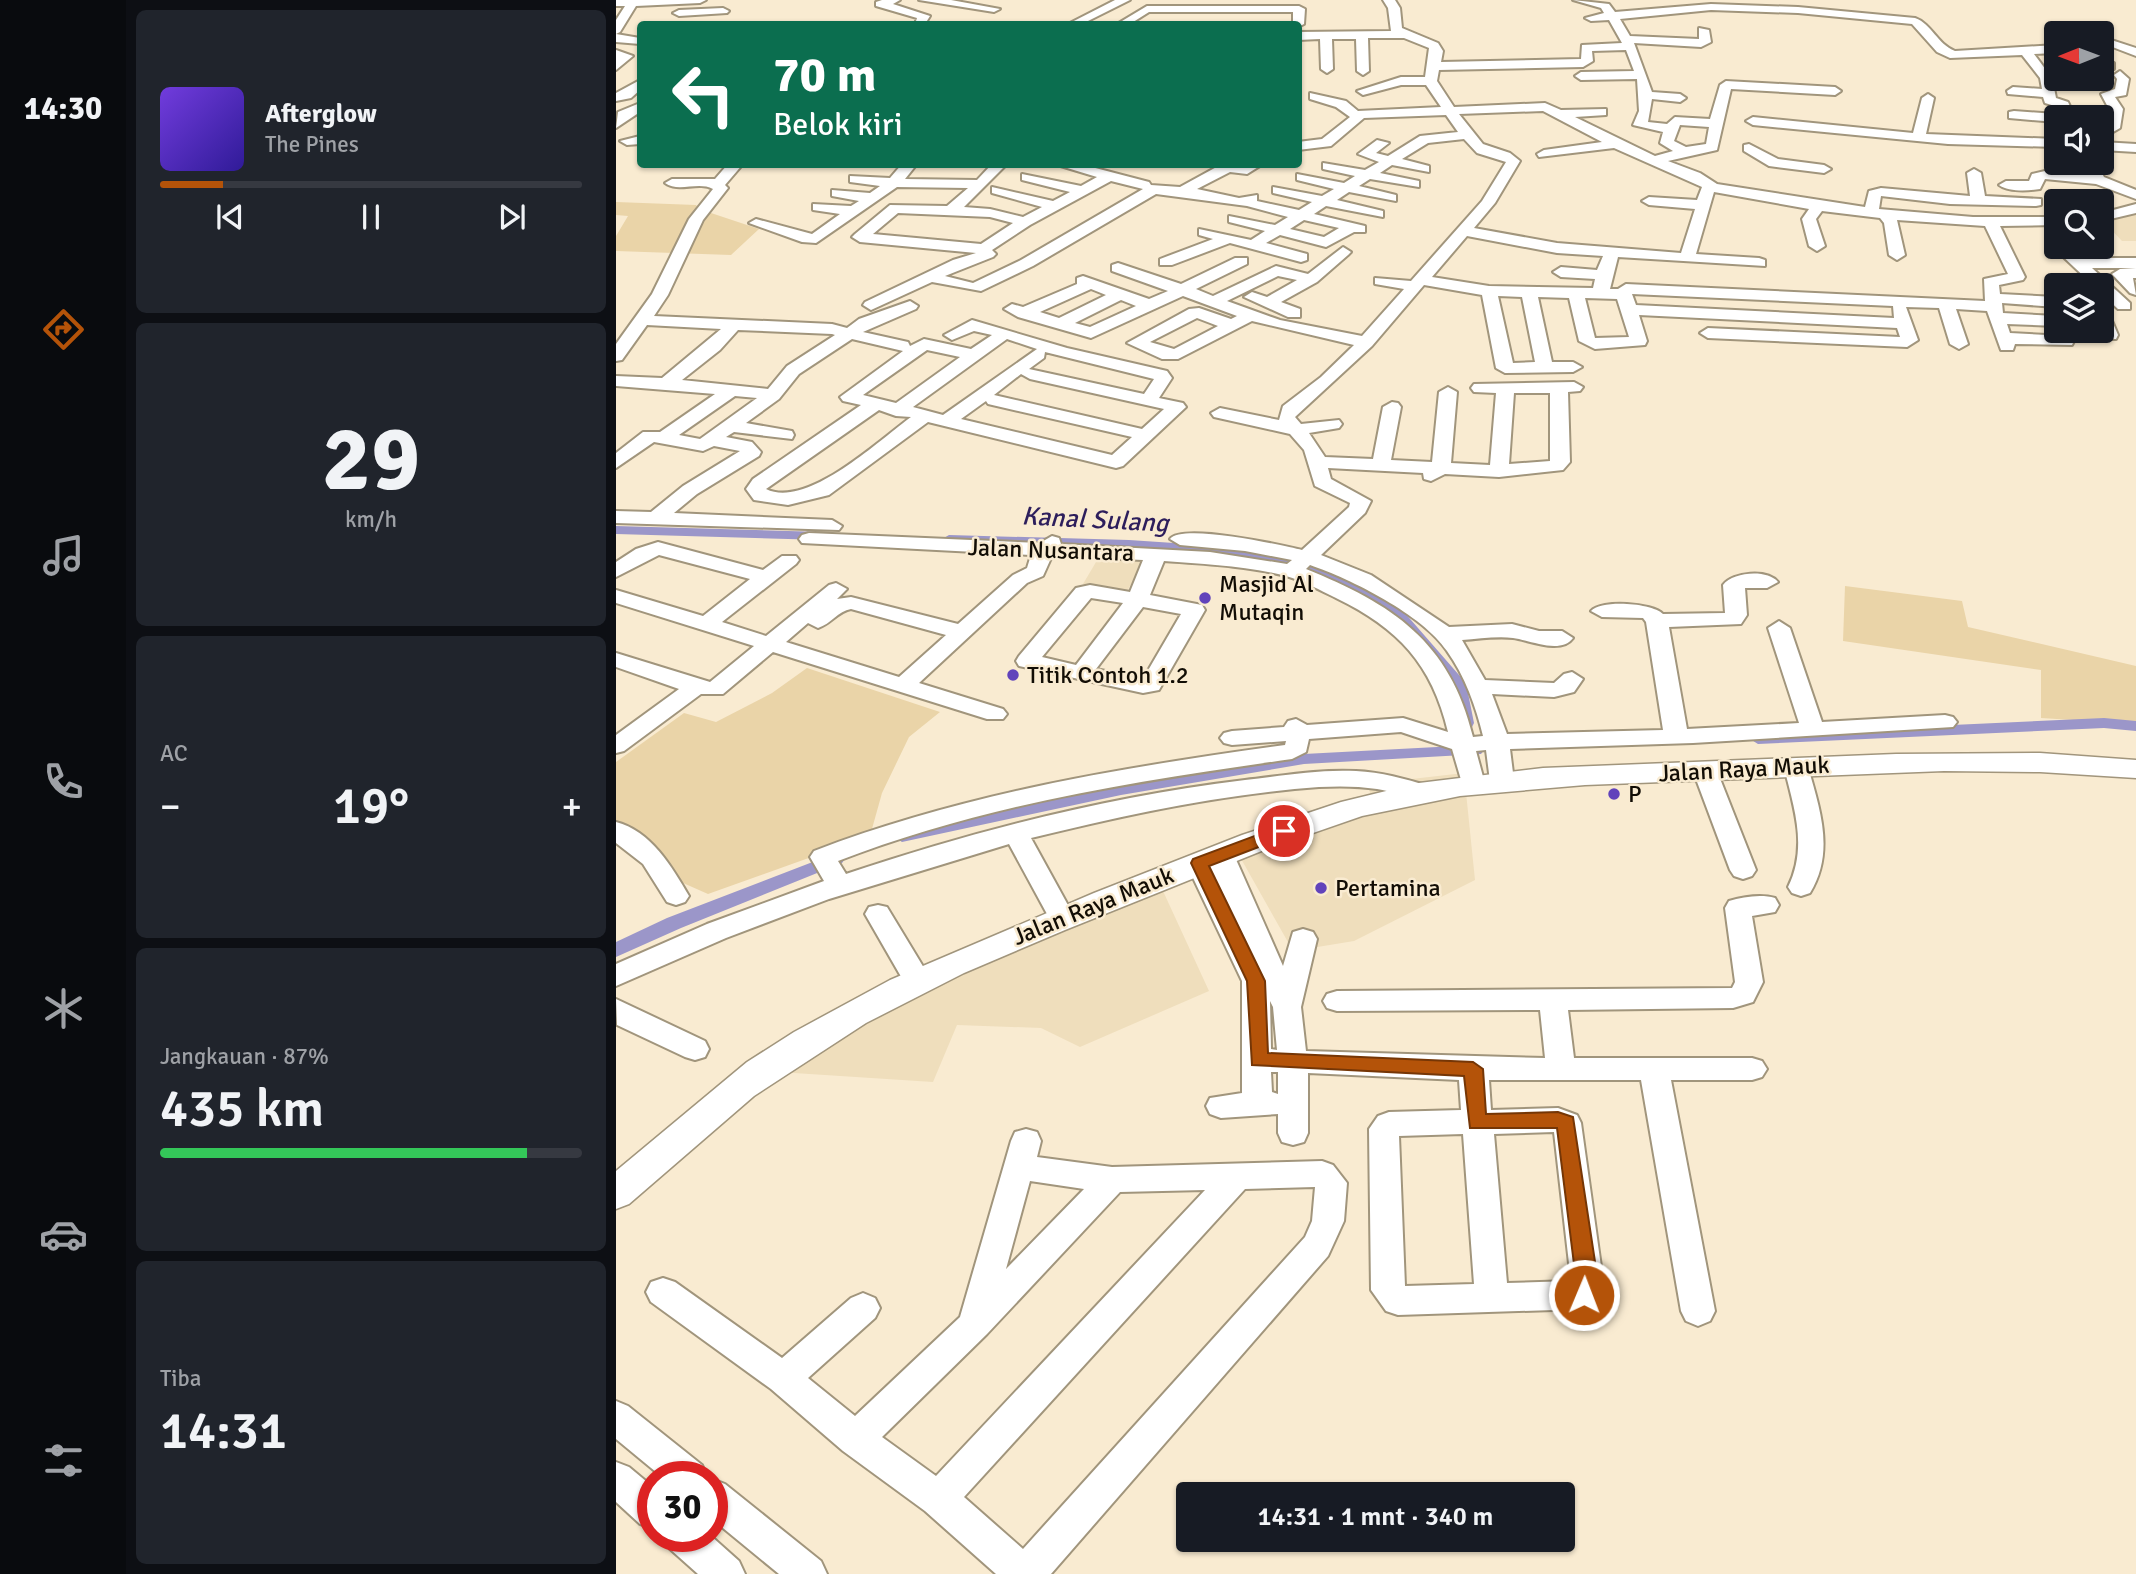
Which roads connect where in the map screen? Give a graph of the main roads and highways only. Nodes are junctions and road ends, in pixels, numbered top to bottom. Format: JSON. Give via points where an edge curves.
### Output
{"nodes":[{"id":1,"x":2136,"y":769,"type":"edge"},
{"id":2,"x":616,"y":1193,"type":"edge"}],
"edges":[{"from":1,"to":2,"type":"main road","name":"Jalan Raya Mauk","via":[[1991,761],[1705,771],[1482,758],[1420,792],[1348,810],[1210,859],[917,980],[762,1070]]}]}
